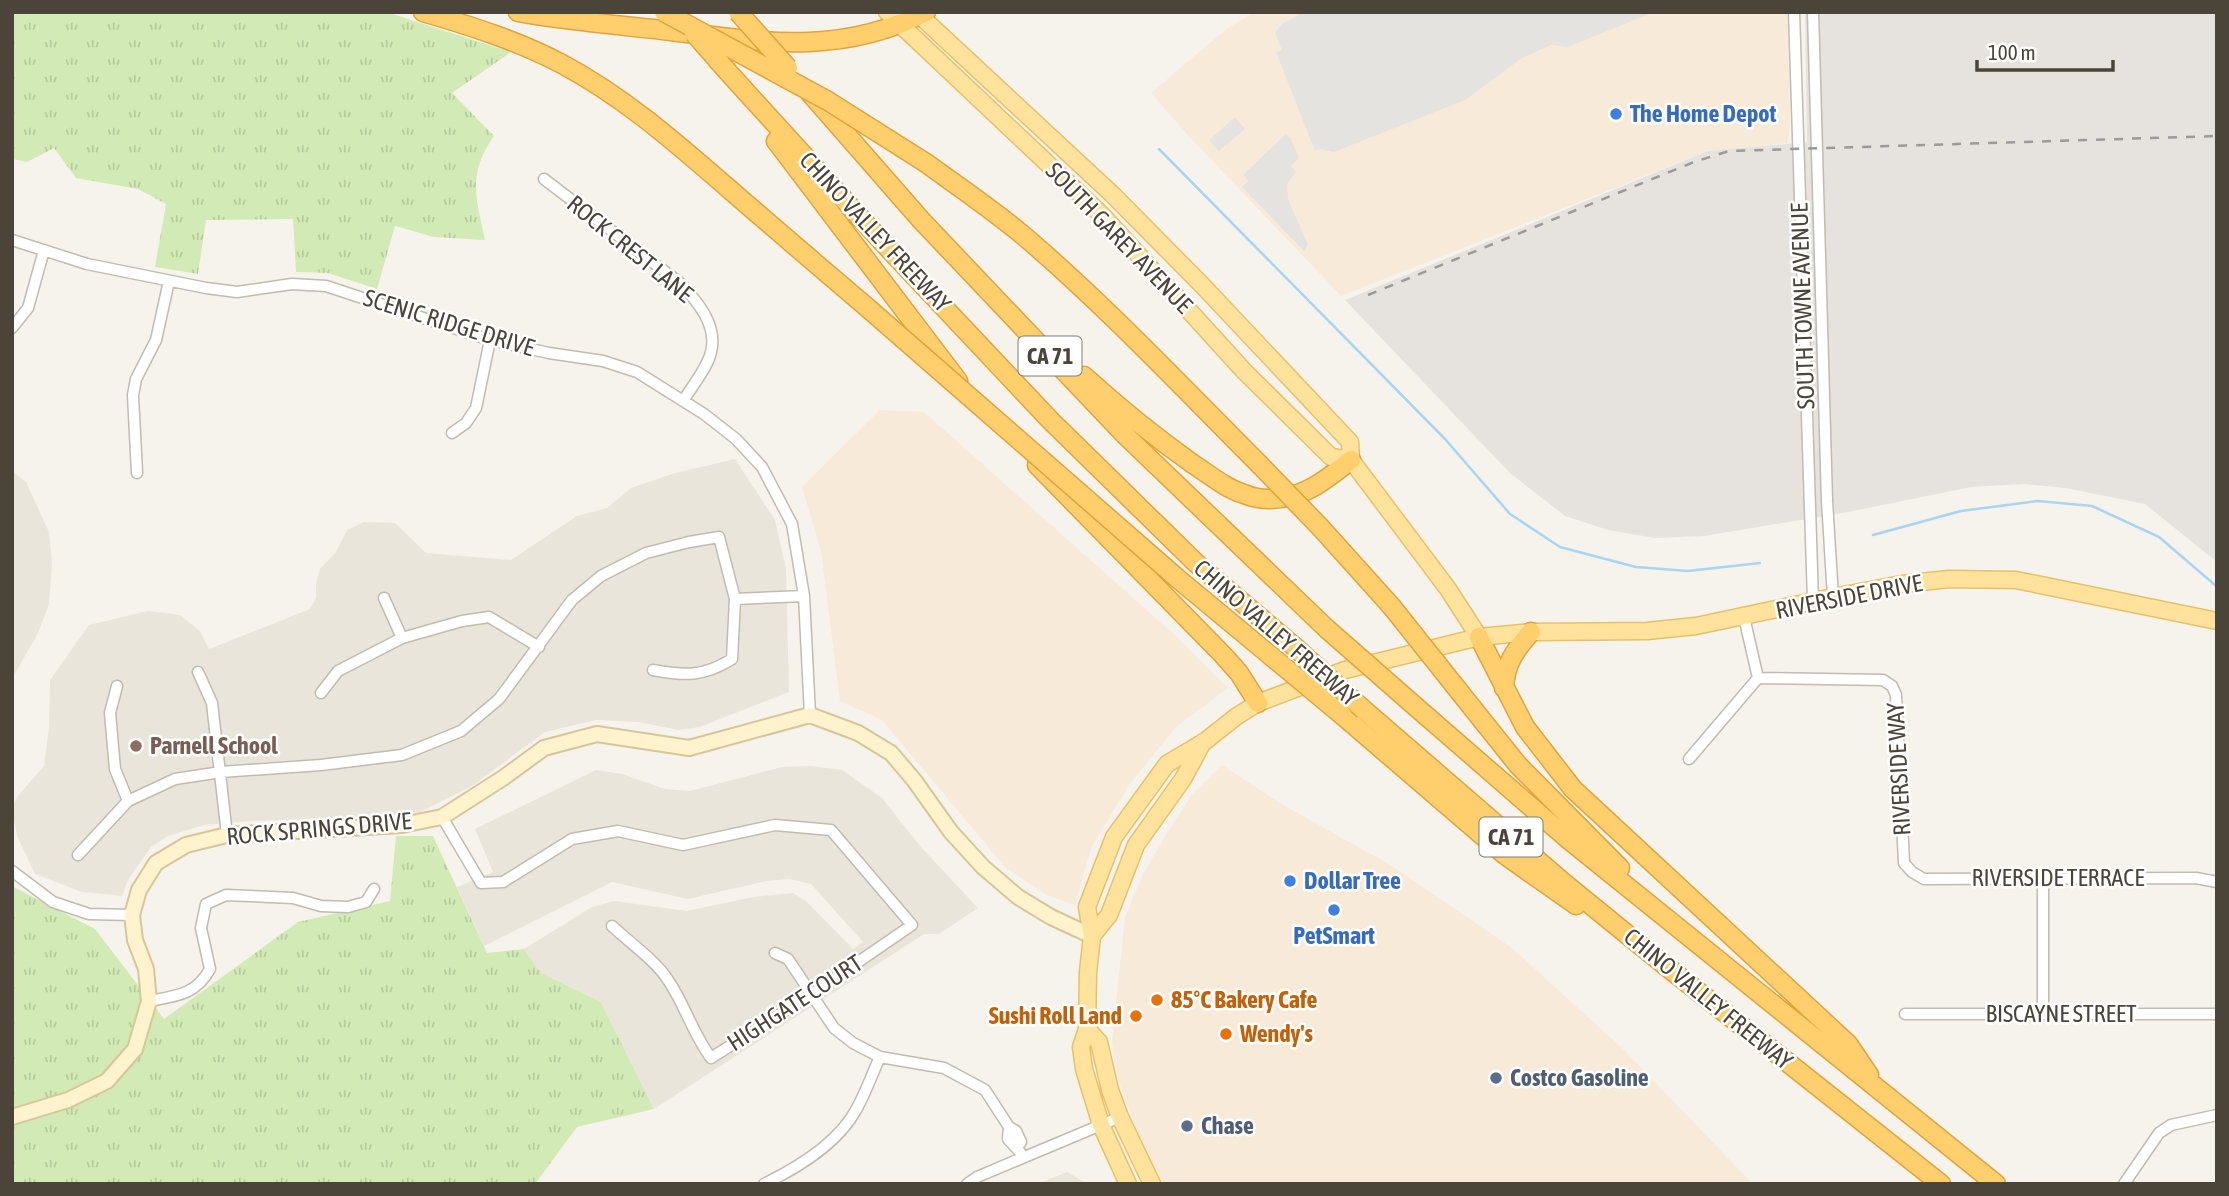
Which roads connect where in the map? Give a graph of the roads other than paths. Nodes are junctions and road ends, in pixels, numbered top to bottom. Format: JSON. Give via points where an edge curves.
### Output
{"nodes":[{"id":1,"x":423,"y":12,"type":"edge"},
{"id":2,"x":517,"y":12,"type":"edge"},
{"id":3,"x":664,"y":12,"type":"edge"},
{"id":4,"x":675,"y":12,"type":"edge"},
{"id":5,"x":738,"y":12,"type":"edge"},
{"id":6,"x":1794,"y":12,"type":"edge"},
{"id":7,"x":1813,"y":12,"type":"edge"},
{"id":8,"x":921,"y":13,"type":"edge"},
{"id":9,"x":893,"y":18,"type":"edge"},
{"id":10,"x":976,"y":96,"type":"junction"},
{"id":11,"x":750,"y":98,"type":"junction"},
{"id":12,"x":1033,"y":122,"type":"junction"},
{"id":13,"x":544,"y":179,"type":"dead end"},
{"id":14,"x":12,"y":240,"type":"edge"},
{"id":15,"x":44,"y":250,"type":"junction"},
{"id":16,"x":169,"y":281,"type":"junction"},
{"id":17,"x":1015,"y":318,"type":"junction"},
{"id":18,"x":12,"y":328,"type":"edge"},
{"id":19,"x":490,"y":340,"type":"junction"},
{"id":20,"x":683,"y":401,"type":"junction"},
{"id":21,"x":452,"y":433,"type":"dead end"},
{"id":22,"x":1351,"y":460,"type":"junction"},
{"id":23,"x":137,"y":473,"type":"dead end"},
{"id":24,"x":804,"y":596,"type":"junction"},
{"id":25,"x":1833,"y":597,"type":"junction"},
{"id":26,"x":384,"y":598,"type":"dead end"},
{"id":27,"x":734,"y":599,"type":"junction"},
{"id":28,"x":1813,"y":601,"type":"junction"},
{"id":29,"x":1744,"y":617,"type":"junction"},
{"id":30,"x":2217,"y":621,"type":"edge"},
{"id":31,"x":1531,"y":632,"type":"junction"},
{"id":32,"x":1479,"y":637,"type":"junction"},
{"id":33,"x":402,"y":638,"type":"junction"},
{"id":34,"x":539,"y":647,"type":"junction"},
{"id":35,"x":653,"y":670,"type":"dead end"},
{"id":36,"x":198,"y":672,"type":"dead end"},
{"id":37,"x":1758,"y":678,"type":"junction"},
{"id":38,"x":117,"y":686,"type":"dead end"},
{"id":39,"x":1504,"y":688,"type":"junction"},
{"id":40,"x":321,"y":693,"type":"dead end"},
{"id":41,"x":1258,"y":703,"type":"junction"},
{"id":42,"x":810,"y":715,"type":"junction"},
{"id":43,"x":1204,"y":742,"type":"junction"},
{"id":44,"x":1689,"y":759,"type":"dead end"},
{"id":45,"x":220,"y":772,"type":"junction"},
{"id":46,"x":128,"y":801,"type":"junction"},
{"id":47,"x":442,"y":817,"type":"junction"},
{"id":48,"x":228,"y":835,"type":"junction"},
{"id":49,"x":78,"y":855,"type":"dead end"},
{"id":50,"x":1904,"y":863,"type":"joint"},
{"id":51,"x":12,"y":871,"type":"edge"},
{"id":52,"x":2043,"y":878,"type":"junction"},
{"id":53,"x":2217,"y":881,"type":"edge"},
{"id":54,"x":374,"y":889,"type":"dead end"},
{"id":55,"x":132,"y":915,"type":"junction"},
{"id":56,"x":612,"y":926,"type":"dead end"},
{"id":57,"x":1676,"y":926,"type":"junction"},
{"id":58,"x":1092,"y":936,"type":"junction"},
{"id":59,"x":775,"y":953,"type":"dead end"},
{"id":60,"x":1661,"y":962,"type":"junction"},
{"id":61,"x":813,"y":993,"type":"junction"},
{"id":62,"x":149,"y":1000,"type":"junction"},
{"id":63,"x":2043,"y":1013,"type":"junction"},
{"id":64,"x":1905,"y":1014,"type":"dead end"},
{"id":65,"x":2217,"y":1014,"type":"edge"},
{"id":66,"x":1087,"y":1029,"type":"junction"},
{"id":67,"x":880,"y":1057,"type":"junction"},
{"id":68,"x":1881,"y":1092,"type":"junction"},
{"id":69,"x":2217,"y":1115,"type":"edge"},
{"id":70,"x":12,"y":1117,"type":"edge"},
{"id":71,"x":1120,"y":1117,"type":"junction"},
{"id":72,"x":1101,"y":1125,"type":"junction"},
{"id":73,"x":1023,"y":1158,"type":"junction"},
{"id":74,"x":764,"y":1184,"type":"edge"},
{"id":75,"x":967,"y":1184,"type":"edge"},
{"id":76,"x":1128,"y":1184,"type":"edge"},
{"id":77,"x":1152,"y":1184,"type":"edge"},
{"id":78,"x":1941,"y":1184,"type":"edge"},
{"id":79,"x":1996,"y":1184,"type":"edge"},
{"id":80,"x":2124,"y":1184,"type":"edge"}],
"edges":[{"from":1,"to":60,"type":"highway","bridge":true,"via":[[486,31],[563,64],[654,124],[1177,578],[1505,855]]},
{"from":2,"to":9,"type":"highway","via":[[789,43],[857,37]]},
{"from":3,"to":57,"type":"highway","bridge":true,"via":[[839,108],[926,163],[1065,273],[1321,528],[1392,607],[1518,765]]},
{"from":4,"to":11,"type":"highway","name":"CHINO VALLEY FREEWAY","number":"CA 71","bridge":true},
{"from":5,"to":17,"type":"highway","name":"CHINO VALLEY FREEWAY","number":"CA 71","bridge":true},
{"from":6,"to":28,"type":"street","name":"SOUTH TOWNE AVENUE"},
{"from":7,"to":25,"type":"street","name":"SOUTH TOWNE AVENUE"},
{"from":8,"to":9,"type":"highway"},
{"from":8,"to":12,"type":"main road","name":"SOUTH GAREY AVENUE"},
{"from":9,"to":10,"type":"main road","name":"SOUTH GAREY AVENUE"},
{"from":10,"to":12,"type":"main road","via":[[1018,120]]},
{"from":10,"to":22,"type":"main road","name":"SOUTH GAREY AVENUE","via":[[1103,216],[1244,371],[1331,457]]},
{"from":11,"to":41,"type":"highway","via":[[774,138],[965,389],[1233,665]]},
{"from":11,"to":60,"type":"highway","name":"CHINO VALLEY FREEWAY","number":"CA 71","bridge":true,"via":[[1109,479],[1197,564]]},
{"from":12,"to":22,"type":"main road","name":"SOUTH GAREY AVENUE","via":[[1113,195],[1350,442]]},
{"from":13,"to":20,"type":"street","name":"ROCK CREST LANE","via":[[680,283],[699,303],[711,331],[711,353]]},
{"from":14,"to":15,"type":"street","name":"SCENIC RIDGE DRIVE"},
{"from":15,"to":16,"type":"street","name":"SCENIC RIDGE DRIVE"},
{"from":15,"to":18,"type":"street","via":[[28,307]]},
{"from":16,"to":19,"type":"street","name":"SCENIC RIDGE DRIVE","via":[[237,292],[292,284],[326,286]]},
{"from":16,"to":23,"type":"street","via":[[156,340],[136,379],[133,396]]},
{"from":17,"to":22,"type":"highway","via":[[1142,427],[1241,494],[1270,499],[1297,495]]},
{"from":17,"to":57,"type":"highway","name":"CHINO VALLEY FREEWAY","number":"CA 71","bridge":true,"via":[[1135,445],[1327,629],[1568,839]]},
{"from":19,"to":20,"type":"street","name":"SCENIC RIDGE DRIVE","via":[[603,361],[637,372]]},
{"from":19,"to":21,"type":"street","via":[[476,408]]},
{"from":20,"to":24,"type":"street","name":"SCENIC RIDGE DRIVE","via":[[736,439],[762,467],[792,524]]},
{"from":22,"to":32,"type":"main road","name":"SOUTH GAREY AVENUE"},
{"from":24,"to":27,"type":"street"},
{"from":24,"to":42,"type":"street","name":"SCENIC RIDGE DRIVE"},
{"from":25,"to":28,"type":"main road","name":"RIVERSIDE DRIVE"},
{"from":25,"to":30,"type":"main road","name":"RIVERSIDE DRIVE","via":[[1948,579],[2016,580]]},
{"from":26,"to":33,"type":"street"},
{"from":27,"to":34,"type":"street","via":[[719,537],[690,542],[646,553],[601,576],[572,600]]},
{"from":27,"to":35,"type":"street","via":[[732,659],[715,669],[684,676]]},
{"from":28,"to":29,"type":"main road","name":"RIVERSIDE DRIVE"},
{"from":29,"to":31,"type":"main road","name":"RIVERSIDE DRIVE","via":[[1647,631]]},
{"from":29,"to":37,"type":"street"},
{"from":31,"to":32,"type":"main road","name":"RIVERSIDE DRIVE"},
{"from":31,"to":39,"type":"highway","via":[[1511,658]]},
{"from":32,"to":39,"type":"highway"},
{"from":32,"to":41,"type":"main road","name":"RIVERSIDE DRIVE","via":[[1345,670]]},
{"from":33,"to":34,"type":"street","via":[[489,617]]},
{"from":33,"to":40,"type":"street","via":[[338,671]]},
{"from":34,"to":45,"type":"street","via":[[499,699],[461,731],[402,755]]},
{"from":36,"to":45,"type":"street","via":[[212,703]]},
{"from":37,"to":44,"type":"street"},
{"from":37,"to":50,"type":"street","name":"RIVERSIDE WAY","via":[[1883,680],[1892,686]]},
{"from":38,"to":46,"type":"street","via":[[110,713],[115,769]]},
{"from":39,"to":68,"type":"highway","via":[[1532,737],[1573,789],[1848,1044]]},
{"from":41,"to":43,"type":"main road","name":"RIVERSIDE DRIVE"},
{"from":42,"to":47,"type":"street","name":"ROCK SPRINGS DRIVE","via":[[689,748],[597,734],[544,748]]},
{"from":42,"to":58,"type":"street","via":[[858,733],[891,753],[983,867],[1017,897]]},
{"from":43,"to":58,"type":"main road","via":[[1136,845],[1109,915]]},
{"from":43,"to":58,"type":"main road","via":[[1167,764],[1114,837],[1087,907]]},
{"from":45,"to":46,"type":"street","via":[[175,779]]},
{"from":45,"to":48,"type":"street"},
{"from":46,"to":49,"type":"street"},
{"from":47,"to":48,"type":"street","name":"ROCK SPRINGS DRIVE","via":[[402,825]]},
{"from":47,"to":61,"type":"street","name":"HIGHGATE COURT","via":[[481,883],[503,882],[572,839],[618,831],[683,845],[775,825],[831,830],[912,925]]},
{"from":48,"to":55,"type":"street","name":"ROCK SPRINGS DRIVE","via":[[186,845],[156,863],[139,890]]},
{"from":50,"to":52,"type":"street","name":"RIVERSIDE TERRACE","via":[[1924,879]]},
{"from":51,"to":55,"type":"street","via":[[53,901],[89,914]]},
{"from":52,"to":53,"type":"street","name":"RIVERSIDE TERRACE"},
{"from":52,"to":63,"type":"street"},
{"from":54,"to":62,"type":"street","via":[[366,902],[348,907],[293,898],[226,895],[206,904],[201,928],[210,969],[203,982],[183,995]]},
{"from":55,"to":62,"type":"street"},
{"from":56,"to":61,"type":"street","name":"HIGHGATE COURT","via":[[666,977],[711,1058]]},
{"from":57,"to":68,"type":"highway","name":"CHINO VALLEY FREEWAY","number":"CA 71"},
{"from":58,"to":66,"type":"main road"},
{"from":59,"to":61,"type":"street","via":[[789,959]]},
{"from":60,"to":78,"type":"highway","name":"CHINO VALLEY FREEWAY","number":"CA 71"},
{"from":61,"to":67,"type":"street","via":[[834,1028]]},
{"from":62,"to":70,"type":"street","via":[[135,1049],[107,1081],[68,1100]]},
{"from":63,"to":64,"type":"street","name":"BISCAYNE STREET"},
{"from":63,"to":65,"type":"street","name":"BISCAYNE STREET"},
{"from":66,"to":71,"type":"main road","via":[[1099,1042]]},
{"from":66,"to":72,"type":"main road","via":[[1081,1047],[1084,1069]]},
{"from":67,"to":73,"type":"street","via":[[944,1068],[985,1090],[1016,1131]]},
{"from":67,"to":74,"type":"street","via":[[847,1125],[795,1169]]},
{"from":68,"to":79,"type":"highway","name":"CHINO VALLEY FREEWAY","number":"CA 71"},
{"from":69,"to":80,"type":"street","via":[[2171,1125],[2160,1133]]},
{"from":71,"to":72,"type":"street"},
{"from":71,"to":77,"type":"main road"},
{"from":72,"to":73,"type":"street"},
{"from":72,"to":76,"type":"main road"},
{"from":73,"to":75,"type":"street"}]}
